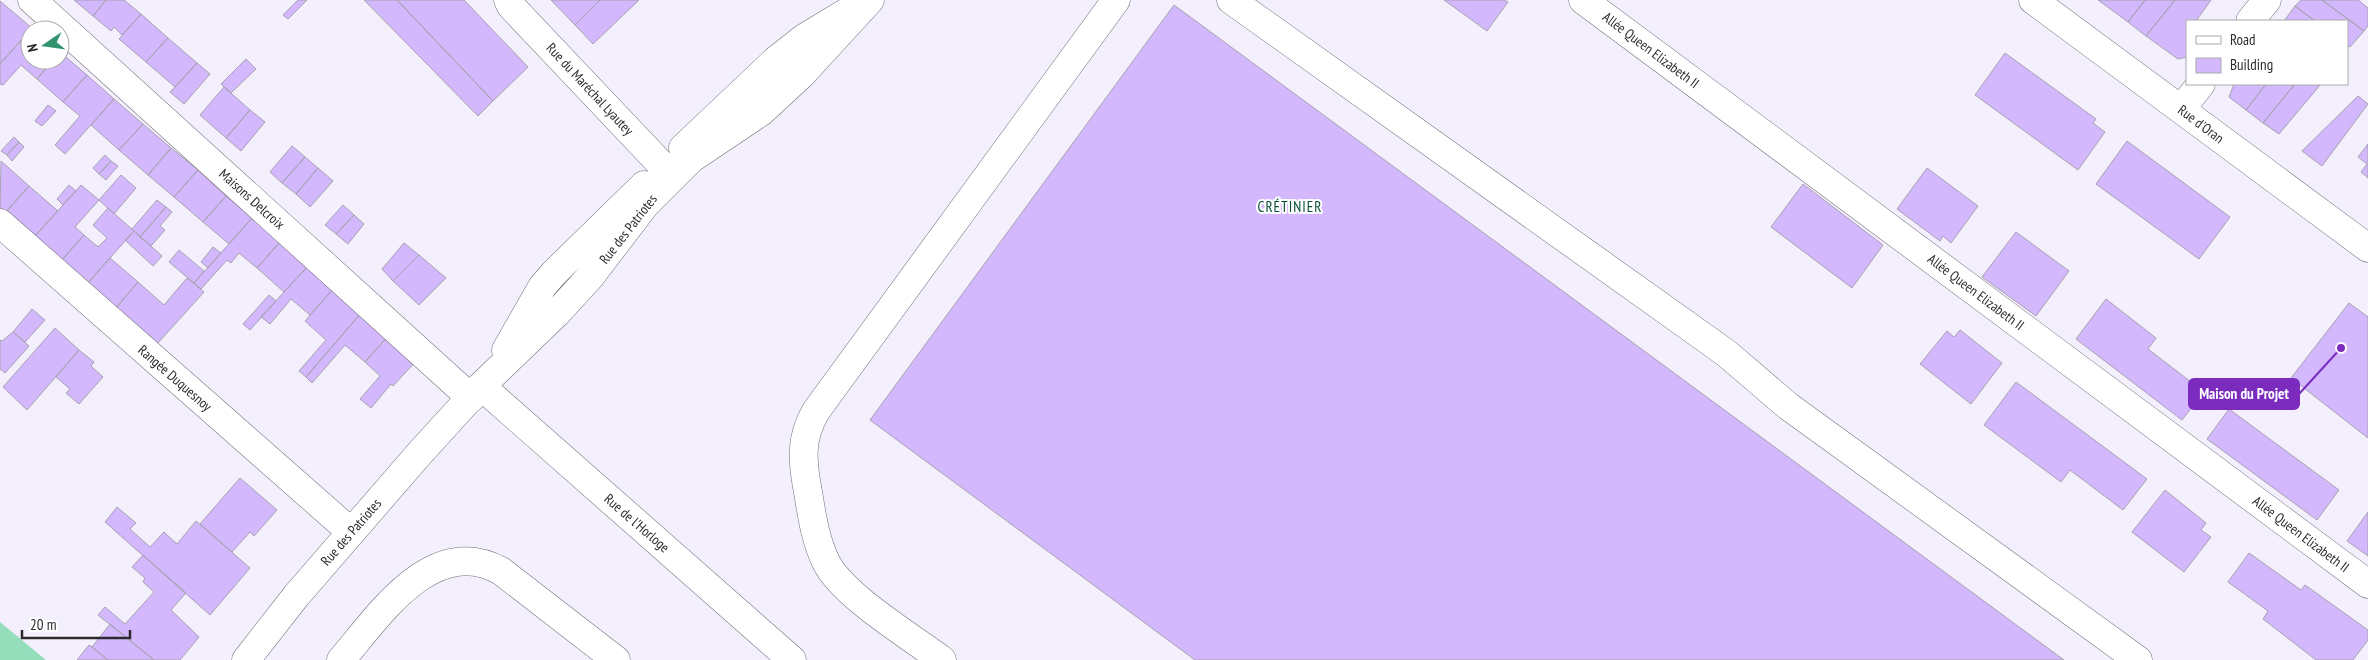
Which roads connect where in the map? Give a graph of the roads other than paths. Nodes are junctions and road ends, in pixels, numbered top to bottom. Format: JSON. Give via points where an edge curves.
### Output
{"nodes":[{"id":1,"x":32,"y":0,"type":"edge"},
{"id":2,"x":508,"y":0,"type":"edge"},
{"id":3,"x":862,"y":0,"type":"edge"},
{"id":4,"x":870,"y":0,"type":"edge"},
{"id":5,"x":1116,"y":0,"type":"edge"},
{"id":6,"x":1231,"y":0,"type":"edge"},
{"id":7,"x":1583,"y":0,"type":"edge"},
{"id":8,"x":2033,"y":0,"type":"edge"},
{"id":9,"x":2267,"y":0,"type":"edge"},
{"id":10,"x":2251,"y":20,"type":"edge"},
{"id":11,"x":2200,"y":85,"type":"edge"},
{"id":12,"x":2181,"y":109,"type":"junction"},
{"id":13,"x":668,"y":172,"type":"junction"},
{"id":14,"x":0,"y":223,"type":"edge"},
{"id":15,"x":2368,"y":248,"type":"edge"},
{"id":16,"x":476,"y":392,"type":"junction"},
{"id":17,"x":351,"y":532,"type":"junction"},
{"id":18,"x":2368,"y":584,"type":"edge"},
{"id":19,"x":246,"y":660,"type":"edge"},
{"id":20,"x":340,"y":660,"type":"edge"},
{"id":21,"x":616,"y":660,"type":"edge"},
{"id":22,"x":792,"y":660,"type":"edge"},
{"id":23,"x":942,"y":660,"type":"edge"},
{"id":24,"x":2138,"y":660,"type":"edge"}],
"edges":[{"from":1,"to":16,"type":"street","name":"Maisons Delcroix"},
{"from":2,"to":13,"type":"street","name":"Rue du Maréchal Lyautey"},
{"from":3,"to":13,"type":"street","name":"Rue des Patriotes","via":[[776,60]]},
{"from":4,"to":13,"type":"street","name":"Rue des Patriotes","via":[[802,74],[761,112]]},
{"from":5,"to":23,"type":"street","via":[[816,410],[804,436],[803,464],[814,530],[826,563],[846,589]]},
{"from":6,"to":24,"type":"street","via":[[1718,348],[1788,406]]},
{"from":7,"to":18,"type":"street","name":"Allée Queen Elizabeth II"},
{"from":8,"to":12,"type":"street","name":"Rue d'Oran"},
{"from":9,"to":10,"type":"street"},
{"from":11,"to":12,"type":"street"},
{"from":12,"to":15,"type":"street","name":"Rue d'Oran"},
{"from":13,"to":16,"type":"street","name":"Rue des Patriotes","via":[[590,277]]},
{"from":14,"to":17,"type":"street","name":"Rangée Duquesnoy"},
{"from":16,"to":17,"type":"street","name":"Rue des Patriotes"},
{"from":16,"to":22,"type":"street","name":"Rue de l'Horloge"},
{"from":17,"to":19,"type":"street","name":"Rue des Patriotes"},
{"from":20,"to":21,"type":"street","via":[[408,583],[432,570],[464,562],[490,565],[501,572]]}]}
